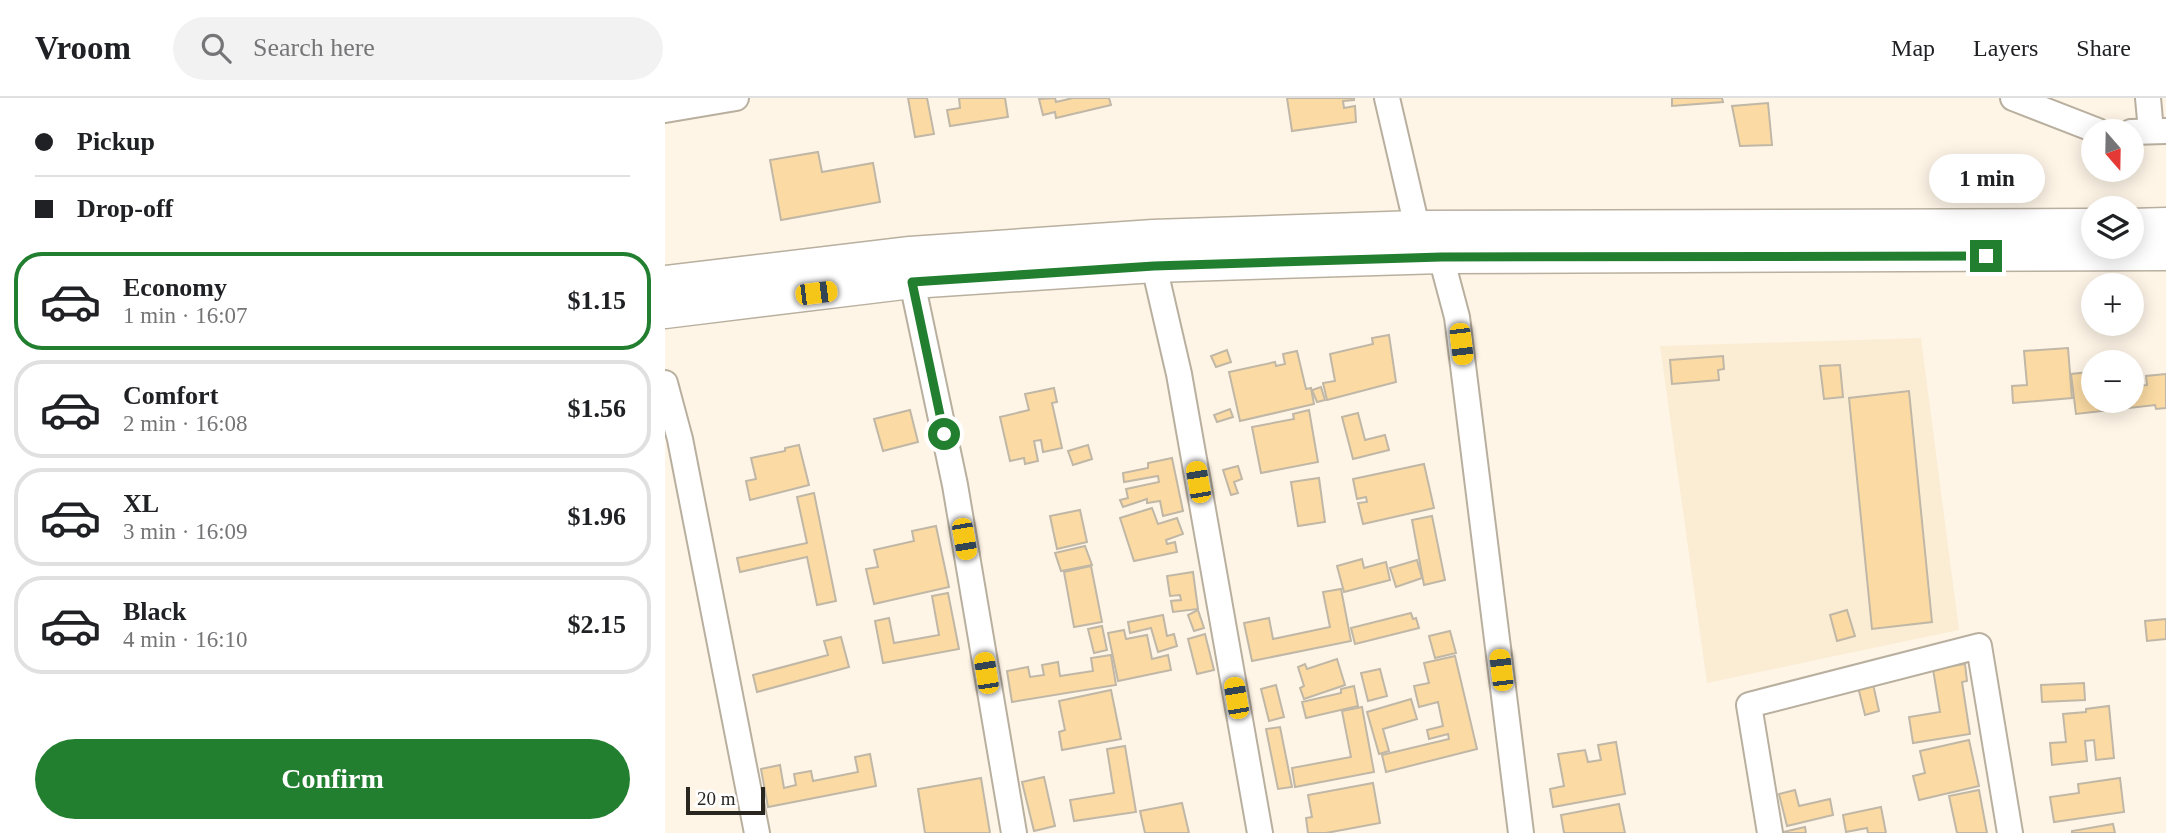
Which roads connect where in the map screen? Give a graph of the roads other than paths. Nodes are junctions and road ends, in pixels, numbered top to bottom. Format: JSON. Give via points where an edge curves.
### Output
{"nodes":[{"id":1,"x":736,"y":98,"type":"edge"},
{"id":2,"x":1387,"y":98,"type":"edge"},
{"id":3,"x":2013,"y":98,"type":"edge"},
{"id":4,"x":2148,"y":98,"type":"edge"},
{"id":5,"x":665,"y":110,"type":"edge"},
{"id":6,"x":2081,"y":124,"type":"edge"},
{"id":7,"x":2150,"y":131,"type":"edge"},
{"id":8,"x":2166,"y":224,"type":"edge"},
{"id":9,"x":2081,"y":225,"type":"edge"},
{"id":10,"x":2144,"y":225,"type":"edge"},
{"id":11,"x":1417,"y":227,"type":"junction"},
{"id":12,"x":2166,"y":254,"type":"edge"},
{"id":13,"x":1441,"y":257,"type":"junction"},
{"id":14,"x":1154,"y":266,"type":"junction"},
{"id":15,"x":665,"y":282,"type":"edge"},
{"id":16,"x":912,"y":282,"type":"junction"},
{"id":17,"x":665,"y":312,"type":"edge"},
{"id":18,"x":665,"y":383,"type":"edge"},
{"id":19,"x":757,"y":833,"type":"edge"},
{"id":20,"x":1014,"y":833,"type":"edge"},
{"id":21,"x":1260,"y":833,"type":"edge"},
{"id":22,"x":1521,"y":833,"type":"edge"},
{"id":23,"x":1770,"y":833,"type":"edge"},
{"id":24,"x":2010,"y":833,"type":"edge"}],
"edges":[{"from":1,"to":5,"type":"street"},
{"from":2,"to":11,"type":"street"},
{"from":3,"to":6,"type":"street"},
{"from":4,"to":7,"type":"street"},
{"from":8,"to":10,"type":"street"},
{"from":9,"to":11,"type":"street"},
{"from":11,"to":15,"type":"street","via":[[1153,236],[910,253]]},
{"from":12,"to":13,"type":"street"},
{"from":13,"to":14,"type":"street"},
{"from":13,"to":22,"type":"street","via":[[1457,317]]},
{"from":14,"to":16,"type":"street"},
{"from":14,"to":21,"type":"street","via":[[1179,374]]},
{"from":16,"to":17,"type":"street"},
{"from":16,"to":20,"type":"street","via":[[955,485]]},
{"from":18,"to":19,"type":"street"},
{"from":23,"to":24,"type":"street","via":[[1749,705],[1979,646]]}]}
